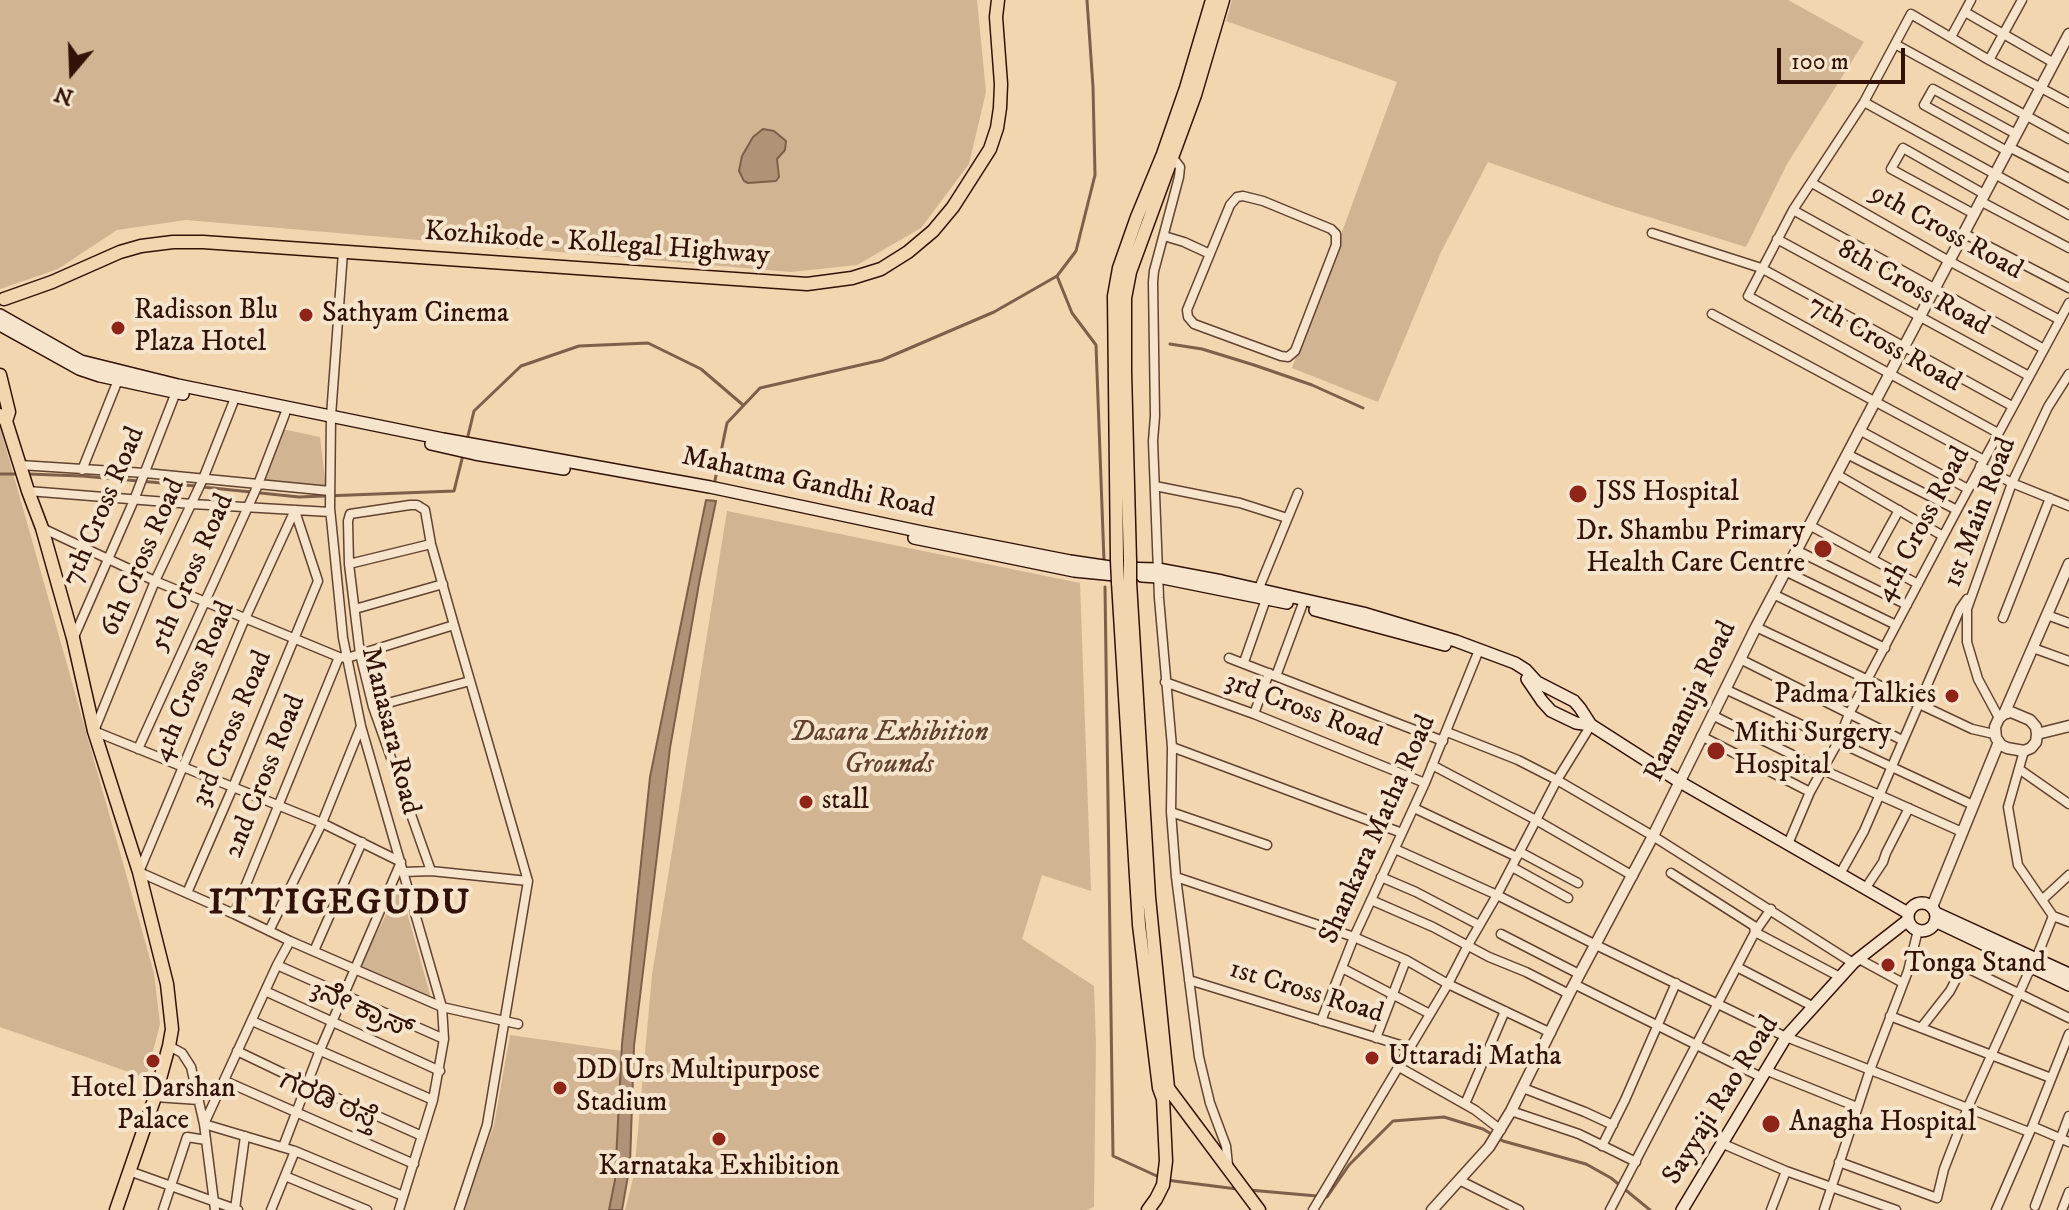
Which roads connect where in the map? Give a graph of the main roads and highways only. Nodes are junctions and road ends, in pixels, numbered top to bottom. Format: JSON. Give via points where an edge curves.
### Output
{"nodes":[{"id":1,"x":998,"y":0,"type":"edge"},
{"id":2,"x":1212,"y":0,"type":"edge"},
{"id":3,"x":1223,"y":0,"type":"edge"},
{"id":4,"x":1,"y":300,"type":"edge"},
{"id":5,"x":0,"y":315,"type":"edge"},
{"id":6,"x":0,"y":325,"type":"edge"},
{"id":7,"x":0,"y":375,"type":"edge"},
{"id":8,"x":3,"y":418,"type":"edge"},
{"id":9,"x":331,"y":420,"type":"junction"},
{"id":10,"x":1123,"y":560,"type":"junction"},
{"id":11,"x":1262,"y":594,"type":"junction"},
{"id":12,"x":1478,"y":653,"type":"junction"},
{"id":13,"x":1591,"y":725,"type":"junction"},
{"id":14,"x":1934,"y":914,"type":"junction"},
{"id":15,"x":1908,"y":916,"type":"junction"},
{"id":16,"x":2034,"y":963,"type":"junction"},
{"id":17,"x":2069,"y":974,"type":"edge"},
{"id":18,"x":2069,"y":985,"type":"edge"},
{"id":19,"x":1163,"y":1092,"type":"junction"},
{"id":20,"x":116,"y":1210,"type":"edge"},
{"id":21,"x":1148,"y":1210,"type":"edge"},
{"id":22,"x":1259,"y":1210,"type":"edge"},
{"id":23,"x":1682,"y":1210,"type":"edge"}],
"edges":[{"from":1,"to":4,"type":"main road","name":"Kozhikode - Kollegal Highway","via":[[1000,108],[990,149],[933,231],[881,269],[852,278],[807,284],[203,242],[120,252]]},
{"from":2,"to":10,"type":"main road","via":[[1119,268],[1114,296]]},
{"from":3,"to":10,"type":"main road","via":[[1125,298]]},
{"from":5,"to":9,"type":"main road","name":"Mahatma Gandhi Road","via":[[81,361]]},
{"from":6,"to":9,"type":"main road","name":"Mahatma Gandhi Road","via":[[79,369]]},
{"from":7,"to":8,"type":"main road","via":[[9,412]]},
{"from":8,"to":20,"type":"main road","via":[[42,528],[167,984],[169,1046]]},
{"from":9,"to":11,"type":"main road","name":"Mahatma Gandhi Road","via":[[715,492],[1074,571],[1158,573]]},
{"from":10,"to":19,"type":"main road","bridge":true},
{"from":11,"to":12,"type":"main road","name":"Mahatma Gandhi Road"},
{"from":11,"to":12,"type":"main road","name":"Mahatma Gandhi Road","via":[[1363,613],[1456,641]]},
{"from":12,"to":13,"type":"main road","name":"Mahatma Gandhi Road","via":[[1526,670],[1537,682],[1574,701]]},
{"from":12,"to":13,"type":"main road","name":"Mahatma Gandhi Road","via":[[1525,676],[1551,711]]},
{"from":13,"to":15,"type":"main road","name":"Mahatma Gandhi Road"},
{"from":14,"to":15,"type":"main road","via":[[1928,904],[1918,903]]},
{"from":14,"to":15,"type":"main road","via":[[1926,930],[1913,928]]},
{"from":14,"to":16,"type":"main road"},
{"from":15,"to":23,"type":"main road","name":"Sayyaji Rao Road","via":[[1856,961],[1786,1037]]},
{"from":16,"to":17,"type":"main road"},
{"from":16,"to":18,"type":"main road"},
{"from":19,"to":21,"type":"main road","via":[[1166,1168],[1161,1190]]},
{"from":19,"to":22,"type":"main road"}]}
